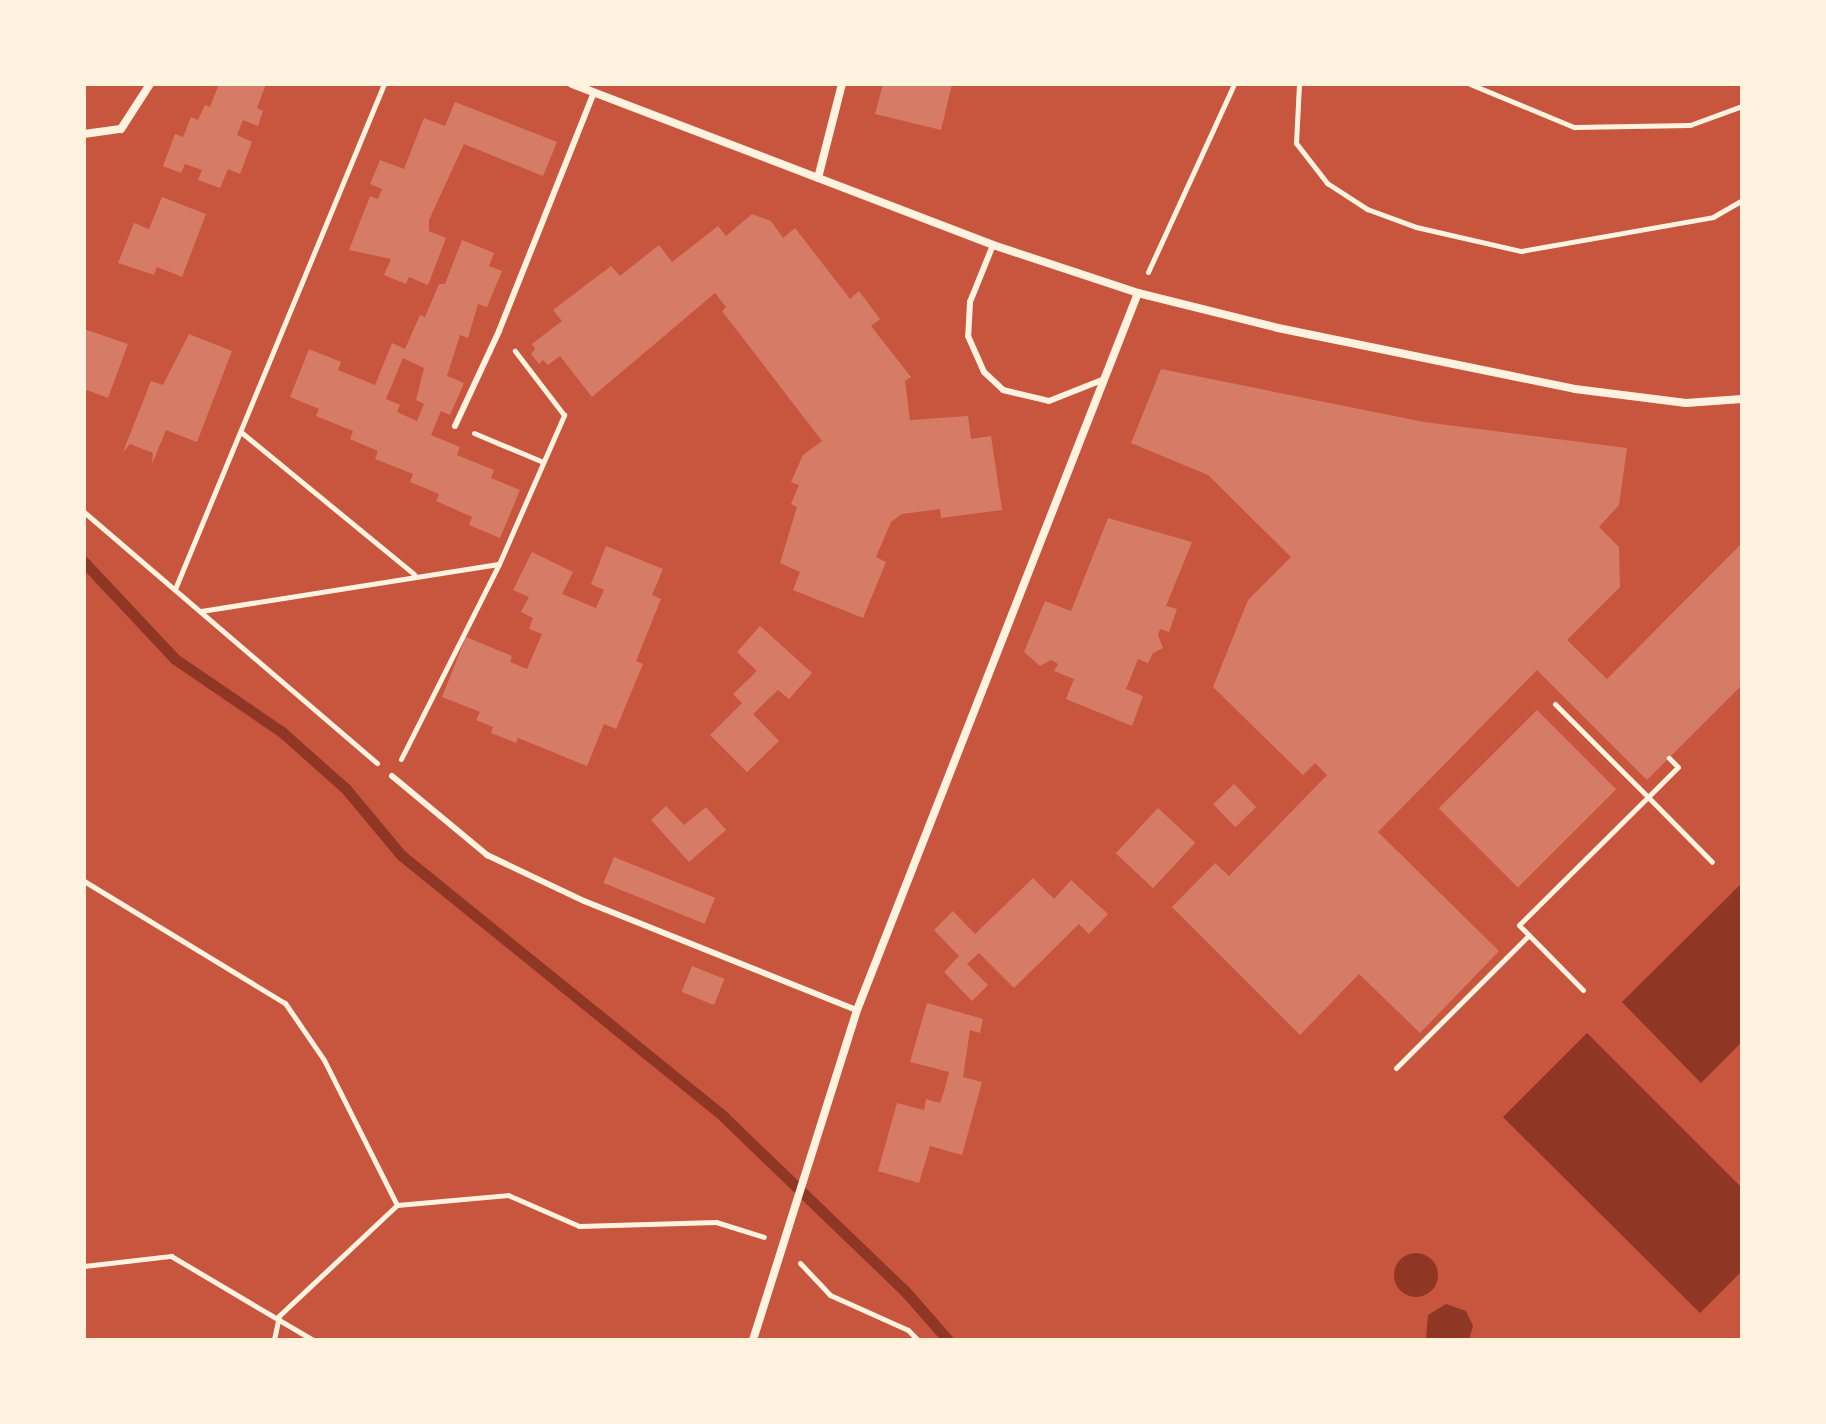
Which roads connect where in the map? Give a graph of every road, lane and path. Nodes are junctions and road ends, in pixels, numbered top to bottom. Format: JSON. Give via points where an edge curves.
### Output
{"nodes":[{"id":1,"x":150,"y":84,"type":"edge"},
{"id":2,"x":384,"y":84,"type":"edge"},
{"id":3,"x":572,"y":84,"type":"edge"},
{"id":4,"x":842,"y":84,"type":"edge"},
{"id":5,"x":1234,"y":84,"type":"edge"},
{"id":6,"x":1299,"y":84,"type":"edge"},
{"id":7,"x":1470,"y":84,"type":"edge"},
{"id":8,"x":594,"y":92,"type":"junction"},
{"id":9,"x":1742,"y":106,"type":"edge"},
{"id":10,"x":84,"y":134,"type":"edge"},
{"id":11,"x":818,"y":178,"type":"junction"},
{"id":12,"x":1742,"y":200,"type":"edge"},
{"id":13,"x":993,"y":245,"type":"junction"},
{"id":14,"x":1138,"y":293,"type":"junction"},
{"id":15,"x":499,"y":331,"type":"junction"},
{"id":16,"x":1102,"y":380,"type":"junction"},
{"id":17,"x":1742,"y":399,"type":"edge"},
{"id":18,"x":455,"y":426,"type":"joint"},
{"id":19,"x":241,"y":432,"type":"junction"},
{"id":20,"x":543,"y":462,"type":"junction"},
{"id":21,"x":84,"y":512,"type":"edge"},
{"id":22,"x":499,"y":564,"type":"junction"},
{"id":23,"x":415,"y":575,"type":"junction"},
{"id":24,"x":175,"y":589,"type":"junction"},
{"id":25,"x":201,"y":611,"type":"junction"},
{"id":26,"x":1555,"y":704,"type":"dead end"},
{"id":27,"x":1669,"y":758,"type":"dead end"},
{"id":28,"x":392,"y":776,"type":"junction"},
{"id":29,"x":1648,"y":797,"type":"junction"},
{"id":30,"x":1712,"y":862,"type":"dead end"},
{"id":31,"x":84,"y":881,"type":"edge"},
{"id":32,"x":1529,"y":935,"type":"junction"},
{"id":33,"x":1583,"y":990,"type":"dead end"},
{"id":34,"x":857,"y":1010,"type":"junction"},
{"id":35,"x":1396,"y":1068,"type":"dead end"},
{"id":36,"x":397,"y":1205,"type":"junction"},
{"id":37,"x":780,"y":1243,"type":"junction"},
{"id":38,"x":84,"y":1266,"type":"edge"},
{"id":39,"x":279,"y":1316,"type":"junction"},
{"id":40,"x":274,"y":1340,"type":"edge"},
{"id":41,"x":313,"y":1340,"type":"edge"},
{"id":42,"x":753,"y":1340,"type":"edge"},
{"id":43,"x":918,"y":1340,"type":"edge"}],
"edges":[{"from":1,"to":10,"type":"street","via":[[121,129]]},
{"from":2,"to":19,"type":"path"},
{"from":3,"to":8,"type":"street"},
{"from":4,"to":11,"type":"street"},
{"from":5,"to":14,"type":"path"},
{"from":6,"to":12,"type":"path","via":[[1296,143],[1327,183],[1367,209],[1416,227],[1521,251],[1713,217]]},
{"from":7,"to":9,"type":"path","via":[[1574,127],[1690,125]]},
{"from":8,"to":11,"type":"street"},
{"from":8,"to":15,"type":"lane"},
{"from":11,"to":13,"type":"street"},
{"from":13,"to":14,"type":"street"},
{"from":13,"to":16,"type":"lane","via":[[970,302],[968,336],[984,372],[1003,390],[1049,401]]},
{"from":14,"to":16,"type":"street"},
{"from":14,"to":17,"type":"street","via":[[1278,328],[1575,389],[1686,403]]},
{"from":15,"to":18,"type":"lane"},
{"from":15,"to":20,"type":"path","via":[[564,415]]},
{"from":16,"to":34,"type":"street"},
{"from":18,"to":20,"type":"path"},
{"from":19,"to":23,"type":"path"},
{"from":19,"to":24,"type":"path"},
{"from":20,"to":22,"type":"path"},
{"from":21,"to":24,"type":"path"},
{"from":22,"to":23,"type":"path"},
{"from":22,"to":28,"type":"path"},
{"from":23,"to":25,"type":"path"},
{"from":24,"to":25,"type":"path"},
{"from":25,"to":28,"type":"path"},
{"from":26,"to":29,"type":"path"},
{"from":27,"to":29,"type":"path","via":[[1678,767]]},
{"from":28,"to":34,"type":"lane","via":[[487,855],[584,901]]},
{"from":29,"to":30,"type":"path"},
{"from":29,"to":32,"type":"path","via":[[1519,925]]},
{"from":31,"to":36,"type":"path","via":[[109,891],[285,1003],[324,1060]]},
{"from":32,"to":33,"type":"path"},
{"from":32,"to":35,"type":"path"},
{"from":34,"to":37,"type":"street"},
{"from":36,"to":37,"type":"path","via":[[508,1195],[579,1226],[716,1222]]},
{"from":36,"to":39,"type":"path"},
{"from":37,"to":42,"type":"street"},
{"from":37,"to":43,"type":"path","via":[[830,1295],[908,1330]]},
{"from":38,"to":39,"type":"path","via":[[171,1256]]},
{"from":39,"to":40,"type":"path"},
{"from":39,"to":41,"type":"path"}]}
